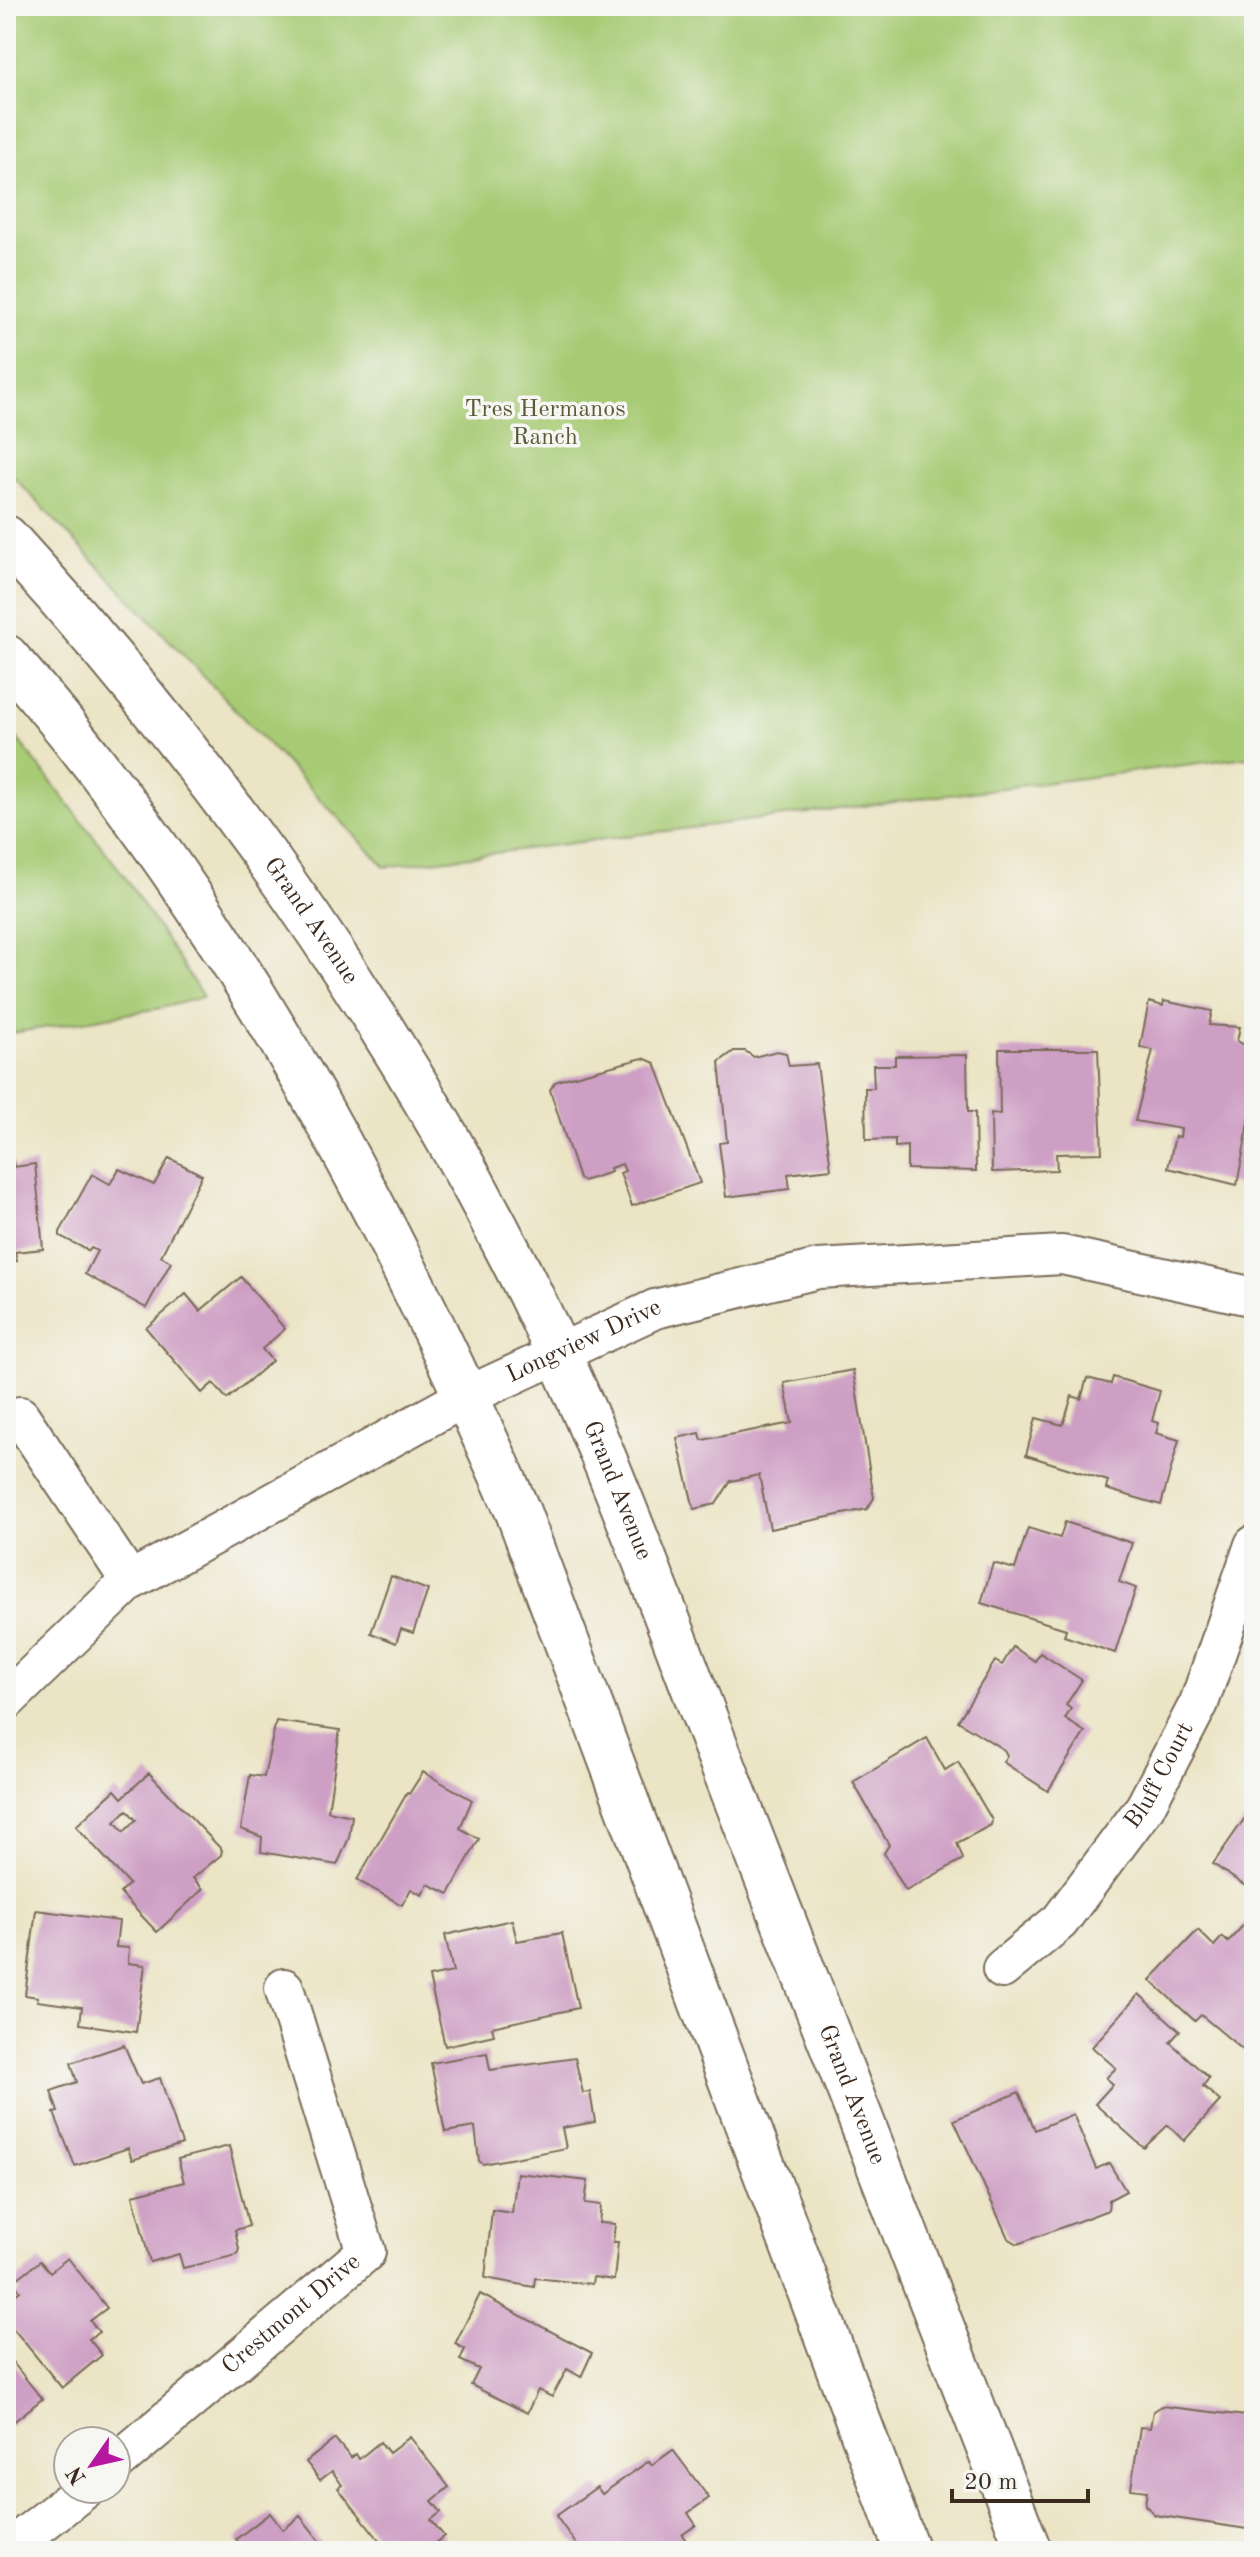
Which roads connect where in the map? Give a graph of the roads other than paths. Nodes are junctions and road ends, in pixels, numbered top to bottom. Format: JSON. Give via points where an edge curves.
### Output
{"nodes":[{"id":1,"x":6,"y":538,"type":"edge"},
{"id":2,"x":6,"y":657,"type":"edge"},
{"id":3,"x":1254,"y":1297,"type":"edge"},
{"id":4,"x":557,"y":1353,"type":"junction"},
{"id":5,"x":467,"y":1396,"type":"junction"},
{"id":6,"x":20,"y":1416,"type":"dead end"},
{"id":7,"x":1254,"y":1545,"type":"edge"},
{"id":8,"x":130,"y":1581,"type":"junction"},
{"id":9,"x":6,"y":1701,"type":"edge"},
{"id":10,"x":1002,"y":1969,"type":"dead end"},
{"id":11,"x":284,"y":1988,"type":"dead end"},
{"id":12,"x":132,"y":2449,"type":"edge"},
{"id":13,"x":65,"y":2505,"type":"edge"},
{"id":14,"x":6,"y":2551,"type":"edge"},
{"id":15,"x":907,"y":2551,"type":"edge"},
{"id":16,"x":1029,"y":2551,"type":"edge"}],
"edges":[{"from":1,"to":4,"type":"main road","name":"Grand Avenue","via":[[170,730],[269,857],[344,966],[511,1255]]},
{"from":2,"to":5,"type":"main road","via":[[158,847],[287,1048]]},
{"from":3,"to":4,"type":"street","name":"Longview Drive","via":[[1062,1255],[818,1269],[655,1309]]},
{"from":4,"to":5,"type":"street","name":"Longview Drive"},
{"from":4,"to":16,"type":"main road","name":"Grand Avenue","via":[[604,1457]]},
{"from":5,"to":8,"type":"street","name":"Longview Drive"},
{"from":5,"to":15,"type":"main road","via":[[518,1512]]},
{"from":6,"to":8,"type":"street"},
{"from":7,"to":10,"type":"street","name":"Bluff Court","via":[[1199,1703],[1145,1807],[1060,1921]]},
{"from":8,"to":9,"type":"street","name":"Longview Drive"},
{"from":11,"to":12,"type":"street","name":"Crestmont Drive","via":[[366,2252]]},
{"from":13,"to":14,"type":"street"}]}
